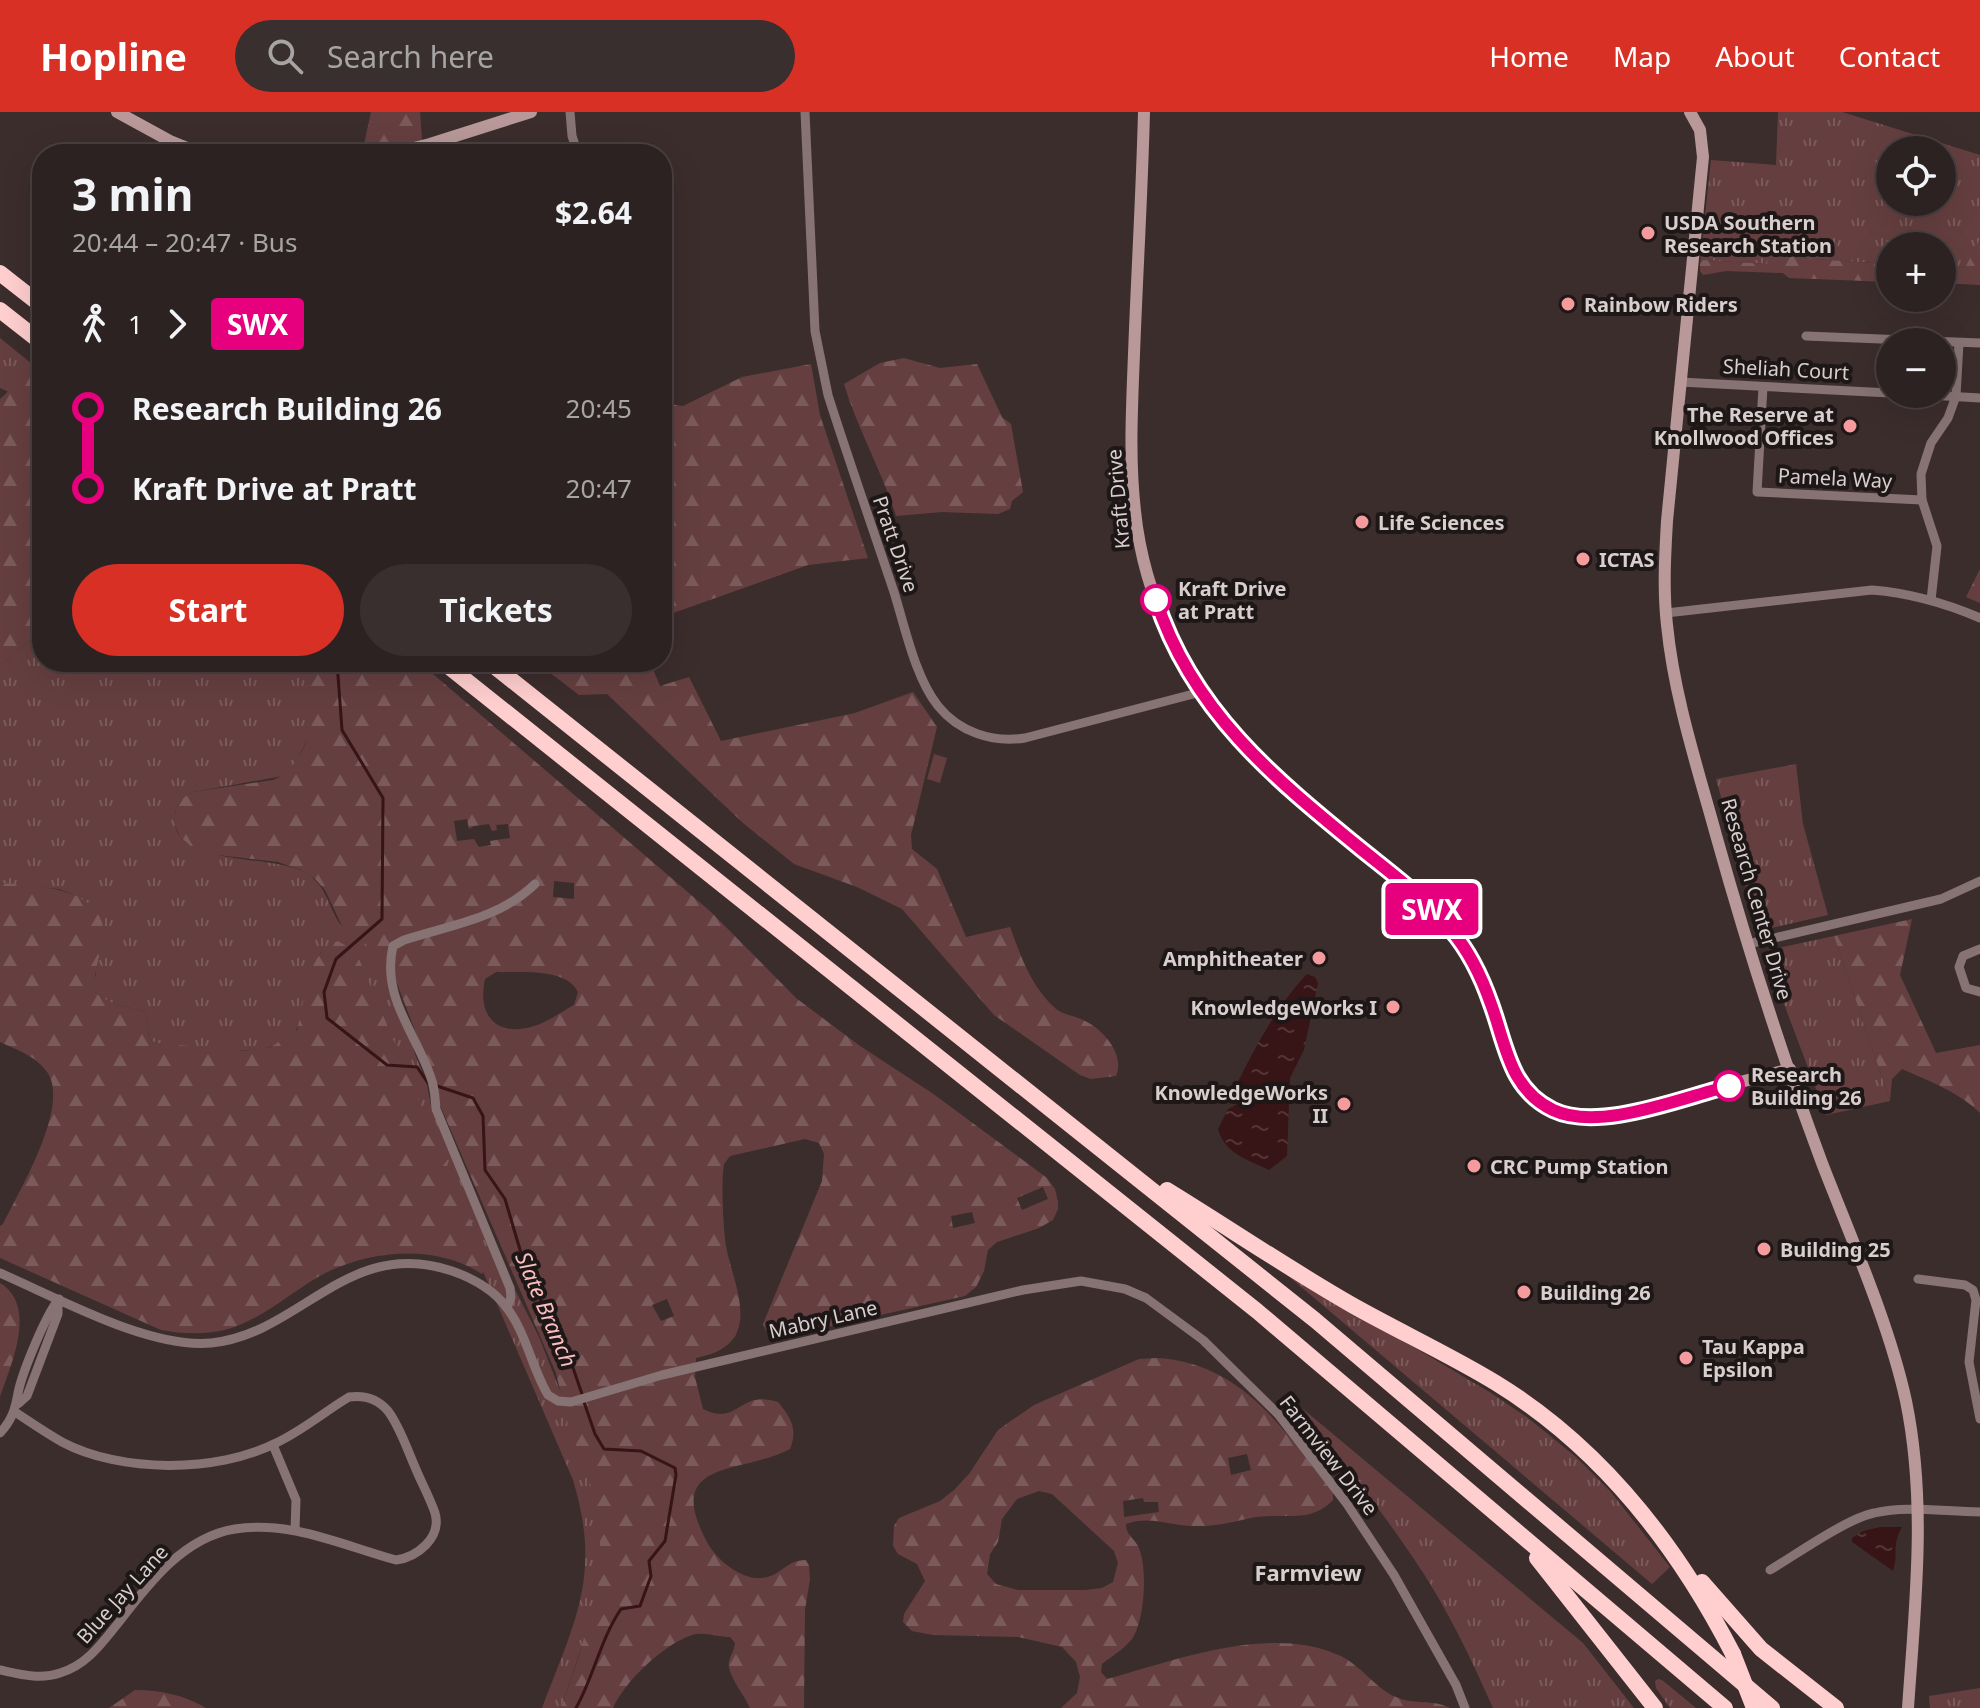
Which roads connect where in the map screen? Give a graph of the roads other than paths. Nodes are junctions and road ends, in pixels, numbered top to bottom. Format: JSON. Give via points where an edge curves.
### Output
{"nodes":[{"id":1,"x":117,"y":112,"type":"edge"},
{"id":2,"x":531,"y":112,"type":"edge"},
{"id":3,"x":570,"y":112,"type":"edge"},
{"id":4,"x":805,"y":112,"type":"edge"},
{"id":5,"x":1144,"y":112,"type":"edge"},
{"id":6,"x":1690,"y":112,"type":"edge"},
{"id":7,"x":512,"y":115,"type":"edge"},
{"id":8,"x":177,"y":144,"type":"edge"},
{"id":9,"x":430,"y":144,"type":"edge"},
{"id":10,"x":575,"y":144,"type":"edge"},
{"id":11,"x":0,"y":273,"type":"edge"},
{"id":12,"x":32,"y":298,"type":"edge"},
{"id":13,"x":0,"y":310,"type":"edge"},
{"id":14,"x":32,"y":335,"type":"edge"},
{"id":15,"x":1806,"y":336,"type":"dead end"},
{"id":16,"x":1959,"y":343,"type":"junction"},
{"id":17,"x":1980,"y":343,"type":"edge"},
{"id":18,"x":1680,"y":382,"type":"junction"},
{"id":19,"x":1763,"y":387,"type":"junction"},
{"id":20,"x":1876,"y":392,"type":"edge"},
{"id":21,"x":1956,"y":396,"type":"joint"},
{"id":22,"x":1980,"y":398,"type":"edge"},
{"id":23,"x":1952,"y":408,"type":"edge"},
{"id":24,"x":1922,"y":500,"type":"junction"},
{"id":25,"x":1931,"y":600,"type":"junction"},
{"id":26,"x":1666,"y":613,"type":"junction"},
{"id":27,"x":1980,"y":618,"type":"edge"},
{"id":28,"x":456,"y":672,"type":"edge"},
{"id":29,"x":502,"y":672,"type":"edge"},
{"id":30,"x":1201,"y":692,"type":"junction"},
{"id":31,"x":1980,"y":881,"type":"edge"},
{"id":32,"x":535,"y":884,"type":"dead end"},
{"id":33,"x":1748,"y":944,"type":"junction"},
{"id":34,"x":1980,"y":949,"type":"edge"},
{"id":35,"x":1980,"y":992,"type":"edge"},
{"id":36,"x":1790,"y":1069,"type":"junction"},
{"id":37,"x":1107,"y":1154,"type":"junction"},
{"id":38,"x":0,"y":1273,"type":"edge"},
{"id":39,"x":1918,"y":1279,"type":"dead end"},
{"id":40,"x":1102,"y":1283,"type":"joint"},
{"id":41,"x":59,"y":1299,"type":"junction"},
{"id":42,"x":507,"y":1308,"type":"junction"},
{"id":43,"x":16,"y":1408,"type":"junction"},
{"id":44,"x":1980,"y":1419,"type":"edge"},
{"id":45,"x":0,"y":1433,"type":"edge"},
{"id":46,"x":273,"y":1445,"type":"junction"},
{"id":47,"x":1919,"y":1511,"type":"junction"},
{"id":48,"x":1980,"y":1512,"type":"edge"},
{"id":49,"x":295,"y":1530,"type":"junction"},
{"id":50,"x":1523,"y":1536,"type":"junction"},
{"id":51,"x":1664,"y":1539,"type":"junction"},
{"id":52,"x":1770,"y":1570,"type":"dead end"},
{"id":53,"x":0,"y":1670,"type":"edge"},
{"id":54,"x":1910,"y":1682,"type":"junction"},
{"id":55,"x":1465,"y":1708,"type":"edge"},
{"id":56,"x":1655,"y":1708,"type":"edge"},
{"id":57,"x":1725,"y":1708,"type":"edge"},
{"id":58,"x":1754,"y":1708,"type":"edge"},
{"id":59,"x":1772,"y":1708,"type":"edge"},
{"id":60,"x":1836,"y":1708,"type":"edge"},
{"id":61,"x":1908,"y":1708,"type":"edge"},
{"id":62,"x":1917,"y":1708,"type":"edge"}],
"edges":[{"from":1,"to":8,"type":"main road"},
{"from":2,"to":7,"type":"main road"},
{"from":3,"to":10,"type":"street"},
{"from":4,"to":30,"type":"street","name":"Pratt Drive","via":[[820,363],[912,648],[936,704],[971,732],[1007,739]]},
{"from":5,"to":30,"type":"main road","name":"Kraft Drive","via":[[1133,397],[1135,512],[1157,604]]},
{"from":6,"to":18,"type":"main road","name":"Research Center Drive","via":[[1700,130],[1703,157]]},
{"from":7,"to":9,"type":"main road"},
{"from":11,"to":12,"type":"highway"},
{"from":13,"to":14,"type":"highway"},
{"from":15,"to":16,"type":"street","name":"Sheliah Court"},
{"from":16,"to":17,"type":"street","name":"Sheliah Court"},
{"from":16,"to":21,"type":"street"},
{"from":18,"to":19,"type":"street","name":"Sheliah Court"},
{"from":18,"to":26,"type":"main road","name":"Research Center Drive","via":[[1667,521]]},
{"from":19,"to":20,"type":"street","name":"Sheliah Court"},
{"from":19,"to":24,"type":"street","name":"Pamela Way","via":[[1757,492]]},
{"from":21,"to":22,"type":"street"},
{"from":23,"to":24,"type":"street","via":[[1925,459]]},
{"from":24,"to":25,"type":"street","via":[[1937,546]]},
{"from":25,"to":26,"type":"street","via":[[1858,590]]},
{"from":25,"to":27,"type":"street"},
{"from":26,"to":33,"type":"main road","name":"Research Center Drive","via":[[1686,722]]},
{"from":28,"to":50,"type":"highway","via":[[1171,1242]]},
{"from":29,"to":37,"type":"highway"},
{"from":30,"to":36,"type":"main road","name":"Kraft Drive","via":[[1271,774],[1408,887],[1453,932],[1482,981],[1513,1072],[1545,1105],[1575,1117],[1603,1118]]},
{"from":31,"to":33,"type":"street","via":[[1934,901]]},
{"from":32,"to":42,"type":"street","via":[[488,916],[393,946],[388,966],[406,1025],[432,1078],[436,1109],[510,1288]]},
{"from":33,"to":36,"type":"main road","name":"Research Center Drive"},
{"from":34,"to":35,"type":"street","via":[[1963,956],[1959,967],[1966,988]]},
{"from":36,"to":47,"type":"main road","name":"Research Center Drive","via":[[1898,1368],[1914,1449]]},
{"from":37,"to":51,"type":"highway","via":[[1352,1305],[1526,1404],[1604,1469]]},
{"from":37,"to":59,"type":"highway","via":[[1343,1343]]},
{"from":38,"to":41,"type":"street"},
{"from":39,"to":44,"type":"street","via":[[1973,1290],[1969,1362]]},
{"from":40,"to":42,"type":"street","name":"Mabry Lane","via":[[1023,1290],[565,1403],[544,1389]]},
{"from":40,"to":55,"type":"street","name":"Farmview Drive","via":[[1146,1298],[1176,1318],[1278,1414],[1385,1562]]},
{"from":41,"to":42,"type":"street","via":[[155,1338],[213,1343],[262,1327],[364,1270],[419,1264],[462,1274]]},
{"from":41,"to":43,"type":"street","via":[[49,1311]]},
{"from":43,"to":45,"type":"street"},
{"from":43,"to":46,"type":"street","name":"Blue Jay Lane","via":[[64,1443],[117,1461],[167,1467]]},
{"from":46,"to":49,"type":"street","via":[[296,1500]]},
{"from":46,"to":49,"type":"street","name":"Blue Jay Lane","via":[[349,1397],[370,1398],[387,1410],[436,1517],[432,1537],[420,1551],[396,1560]]},
{"from":47,"to":48,"type":"street"},
{"from":47,"to":52,"type":"street","via":[[1865,1515]]},
{"from":47,"to":54,"type":"main road","name":"Research Center Drive"},
{"from":49,"to":53,"type":"street","name":"Blue Jay Lane","via":[[234,1529],[203,1539],[171,1561],[92,1656],[60,1674],[27,1676]]},
{"from":50,"to":56,"type":"highway"},
{"from":50,"to":57,"type":"highway"},
{"from":51,"to":58,"type":"highway","bridge":true,"via":[[1733,1654]]},
{"from":51,"to":60,"type":"highway","via":[[1751,1639]]},
{"from":54,"to":61,"type":"main road","name":"Research Center Drive"},
{"from":54,"to":62,"type":"main road","name":"Research Center Drive"}]}
